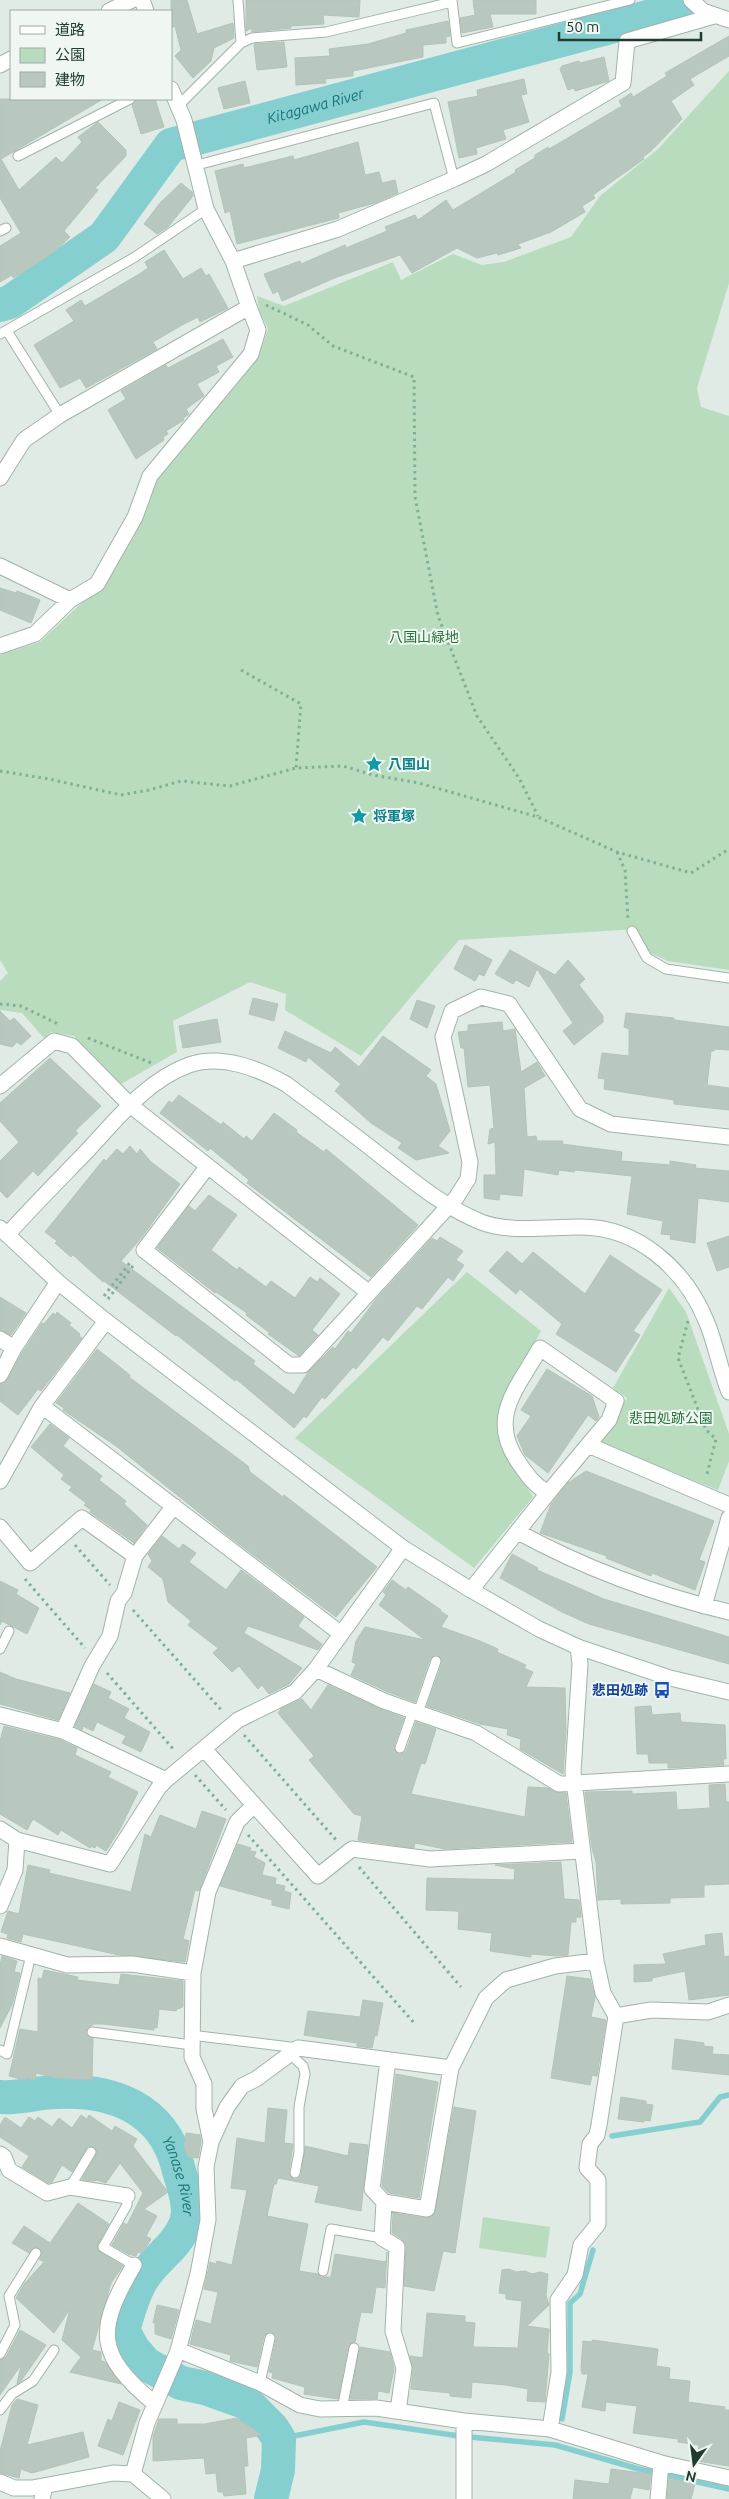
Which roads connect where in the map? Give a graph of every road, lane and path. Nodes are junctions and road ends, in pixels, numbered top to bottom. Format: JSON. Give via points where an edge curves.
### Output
{"nodes":[{"id":1,"x":132,"y":0,"type":"edge"},
{"id":2,"x":238,"y":0,"type":"edge"},
{"id":3,"x":630,"y":0,"type":"edge"},
{"id":4,"x":692,"y":0,"type":"edge"},
{"id":5,"x":452,"y":1,"type":"edge"},
{"id":6,"x":111,"y":10,"type":"edge"},
{"id":7,"x":715,"y":16,"type":"edge"},
{"id":8,"x":241,"y":43,"type":"junction"},
{"id":9,"x":172,"y":91,"type":"edge"},
{"id":10,"x":128,"y":100,"type":"edge"},
{"id":11,"x":179,"y":105,"type":"junction"},
{"id":12,"x":18,"y":156,"type":"dead end"},
{"id":13,"x":196,"y":161,"type":"junction"},
{"id":14,"x":454,"y":179,"type":"junction"},
{"id":15,"x":206,"y":209,"type":"junction"},
{"id":16,"x":233,"y":261,"type":"junction"},
{"id":17,"x":250,"y":307,"type":"junction"},
{"id":18,"x":4,"y":333,"type":"edge"},
{"id":19,"x":60,"y":415,"type":"junction"},
{"id":20,"x":0,"y":478,"type":"edge"},
{"id":21,"x":0,"y":566,"type":"edge"},
{"id":22,"x":70,"y":600,"type":"junction"},
{"id":23,"x":0,"y":646,"type":"edge"},
{"id":24,"x":241,"y":670,"type":"dead end"},
{"id":25,"x":296,"y":768,"type":"junction"},
{"id":26,"x":0,"y":771,"type":"edge"},
{"id":27,"x":538,"y":817,"type":"junction"},
{"id":28,"x":729,"y":848,"type":"edge"},
{"id":29,"x":617,"y":852,"type":"junction"},
{"id":30,"x":632,"y":931,"type":"joint"},
{"id":31,"x":729,"y":978,"type":"edge"},
{"id":32,"x":0,"y":1086,"type":"edge"},
{"id":33,"x":130,"y":1106,"type":"junction"},
{"id":34,"x":729,"y":1137,"type":"edge"},
{"id":35,"x":208,"y":1166,"type":"junction"},
{"id":36,"x":448,"y":1207,"type":"junction"},
{"id":37,"x":3,"y":1231,"type":"edge"},
{"id":38,"x":144,"y":1250,"type":"junction"},
{"id":39,"x":58,"y":1282,"type":"junction"},
{"id":40,"x":368,"y":1292,"type":"junction"},
{"id":41,"x":104,"y":1296,"type":"dead end"},
{"id":42,"x":108,"y":1299,"type":"dead end"},
{"id":43,"x":690,"y":1314,"type":"dead end"},
{"id":44,"x":106,"y":1321,"type":"junction"},
{"id":45,"x":0,"y":1339,"type":"edge"},
{"id":46,"x":14,"y":1348,"type":"junction"},
{"id":47,"x":0,"y":1375,"type":"edge"},
{"id":48,"x":729,"y":1392,"type":"edge"},
{"id":49,"x":42,"y":1406,"type":"junction"},
{"id":50,"x":588,"y":1445,"type":"junction"},
{"id":51,"x":0,"y":1482,"type":"edge"},
{"id":52,"x":548,"y":1493,"type":"junction"},
{"id":53,"x":705,"y":1495,"type":"junction"},
{"id":54,"x":729,"y":1505,"type":"edge"},
{"id":55,"x":174,"y":1506,"type":"junction"},
{"id":56,"x":729,"y":1518,"type":"edge"},
{"id":57,"x":0,"y":1528,"type":"edge"},
{"id":58,"x":518,"y":1532,"type":"junction"},
{"id":59,"x":64,"y":1533,"type":"junction"},
{"id":60,"x":403,"y":1548,"type":"junction"},
{"id":61,"x":135,"y":1556,"type":"junction"},
{"id":62,"x":19,"y":1572,"type":"dead end"},
{"id":63,"x":471,"y":1590,"type":"junction"},
{"id":64,"x":121,"y":1597,"type":"junction"},
{"id":65,"x":704,"y":1606,"type":"junction"},
{"id":66,"x":729,"y":1612,"type":"edge"},
{"id":67,"x":9,"y":1631,"type":"dead end"},
{"id":68,"x":340,"y":1634,"type":"junction"},
{"id":69,"x":578,"y":1646,"type":"junction"},
{"id":70,"x":0,"y":1649,"type":"edge"},
{"id":71,"x":96,"y":1660,"type":"junction"},
{"id":72,"x":436,"y":1662,"type":"dead end"},
{"id":73,"x":316,"y":1669,"type":"junction"},
{"id":74,"x":729,"y":1692,"type":"edge"},
{"id":75,"x":415,"y":1712,"type":"junction"},
{"id":76,"x":0,"y":1715,"type":"edge"},
{"id":77,"x":234,"y":1724,"type":"junction"},
{"id":78,"x":63,"y":1730,"type":"junction"},
{"id":79,"x":400,"y":1748,"type":"dead end"},
{"id":80,"x":204,"y":1749,"type":"junction"},
{"id":81,"x":186,"y":1764,"type":"junction"},
{"id":82,"x":729,"y":1774,"type":"edge"},
{"id":83,"x":166,"y":1780,"type":"junction"},
{"id":84,"x":575,"y":1784,"type":"junction"},
{"id":85,"x":253,"y":1806,"type":"junction"},
{"id":86,"x":237,"y":1822,"type":"junction"},
{"id":87,"x":0,"y":1829,"type":"edge"},
{"id":88,"x":17,"y":1840,"type":"junction"},
{"id":89,"x":582,"y":1851,"type":"junction"},
{"id":90,"x":348,"y":1853,"type":"junction"},
{"id":91,"x":0,"y":1906,"type":"edge"},
{"id":92,"x":0,"y":1946,"type":"edge"},
{"id":93,"x":31,"y":1955,"type":"junction"},
{"id":94,"x":596,"y":1961,"type":"junction"},
{"id":95,"x":193,"y":1973,"type":"junction"},
{"id":96,"x":461,"y":1987,"type":"dead end"},
{"id":97,"x":729,"y":2005,"type":"edge"},
{"id":98,"x":616,"y":2016,"type":"junction"},
{"id":99,"x":416,"y":2025,"type":"dead end"},
{"id":100,"x":92,"y":2032,"type":"dead end"},
{"id":101,"x":191,"y":2040,"type":"junction"},
{"id":102,"x":0,"y":2050,"type":"edge"},
{"id":103,"x":294,"y":2051,"type":"junction"},
{"id":104,"x":388,"y":2060,"type":"junction"},
{"id":105,"x":451,"y":2068,"type":"junction"},
{"id":106,"x":211,"y":2142,"type":"junction"},
{"id":107,"x":91,"y":2152,"type":"dead end"},
{"id":108,"x":0,"y":2154,"type":"edge"},
{"id":109,"x":295,"y":2173,"type":"dead end"},
{"id":110,"x":70,"y":2187,"type":"junction"},
{"id":111,"x":127,"y":2196,"type":"joint"},
{"id":112,"x":384,"y":2202,"type":"junction"},
{"id":113,"x":382,"y":2238,"type":"junction"},
{"id":114,"x":36,"y":2253,"type":"dead end"},
{"id":115,"x":134,"y":2265,"type":"joint"},
{"id":116,"x":323,"y":2271,"type":"dead end"},
{"id":117,"x":270,"y":2338,"type":"dead end"},
{"id":118,"x":354,"y":2348,"type":"dead end"},
{"id":119,"x":54,"y":2350,"type":"dead end"},
{"id":120,"x":178,"y":2351,"type":"junction"},
{"id":121,"x":0,"y":2354,"type":"edge"},
{"id":122,"x":260,"y":2383,"type":"junction"},
{"id":123,"x":155,"y":2404,"type":"junction"},
{"id":124,"x":342,"y":2408,"type":"junction"},
{"id":125,"x":0,"y":2410,"type":"edge"},
{"id":126,"x":398,"y":2411,"type":"junction"},
{"id":127,"x":550,"y":2429,"type":"junction"},
{"id":128,"x":464,"y":2432,"type":"junction"},
{"id":129,"x":662,"y":2463,"type":"junction"},
{"id":130,"x":133,"y":2474,"type":"junction"},
{"id":131,"x":729,"y":2478,"type":"edge"},
{"id":132,"x":0,"y":2482,"type":"edge"},
{"id":133,"x":44,"y":2492,"type":"edge"},
{"id":134,"x":164,"y":2499,"type":"edge"},
{"id":135,"x":464,"y":2499,"type":"edge"},
{"id":136,"x":658,"y":2499,"type":"edge"}],
"edges":[{"from":1,"to":6,"type":"street"},
{"from":2,"to":8,"type":"lane"},
{"from":3,"to":5,"type":"lane","via":[[457,43]]},
{"from":4,"to":7,"type":"street"},
{"from":5,"to":8,"type":"lane","via":[[326,32],[252,38]]},
{"from":7,"to":14,"type":"street","via":[[627,41],[623,83],[486,164]]},
{"from":8,"to":11,"type":"lane"},
{"from":9,"to":11,"type":"street"},
{"from":10,"to":12,"type":"lane"},
{"from":11,"to":13,"type":"street"},
{"from":13,"to":14,"type":"lane","via":[[434,103]]},
{"from":13,"to":15,"type":"street"},
{"from":14,"to":16,"type":"street","via":[[338,229]]},
{"from":15,"to":16,"type":"street"},
{"from":15,"to":18,"type":"lane","via":[[135,257]]},
{"from":16,"to":17,"type":"street"},
{"from":17,"to":19,"type":"street"},
{"from":17,"to":22,"type":"street","via":[[258,330],[251,354],[150,476],[135,517],[97,584]]},
{"from":17,"to":27,"type":"path","via":[[261,302],[308,325],[333,346],[414,377],[415,497],[438,616],[477,716],[519,778]]},
{"from":18,"to":19,"type":"lane"},
{"from":19,"to":20,"type":"street","via":[[24,440]]},
{"from":21,"to":22,"type":"street"},
{"from":22,"to":23,"type":"street","via":[[35,634]]},
{"from":24,"to":25,"type":"path","via":[[301,704]]},
{"from":25,"to":26,"type":"path","via":[[230,786],[180,781],[120,795]]},
{"from":25,"to":27,"type":"path","via":[[343,766],[419,783]]},
{"from":27,"to":29,"type":"path"},
{"from":28,"to":29,"type":"path","via":[[691,873]]},
{"from":29,"to":30,"type":"path","via":[[625,870]]},
{"from":30,"to":31,"type":"lane","via":[[647,958],[666,969]]},
{"from":32,"to":33,"type":"street","via":[[54,1041],[72,1046]]},
{"from":33,"to":35,"type":"street"},
{"from":33,"to":36,"type":"street","via":[[163,1077],[190,1065],[220,1062],[245,1065],[286,1084]]},
{"from":33,"to":37,"type":"street"},
{"from":34,"to":36,"type":"street","via":[[611,1124],[580,1109],[509,1004],[481,997],[452,1011],[443,1037],[470,1162],[468,1179]]},
{"from":35,"to":38,"type":"street"},
{"from":35,"to":40,"type":"street"},
{"from":36,"to":40,"type":"street"},
{"from":36,"to":48,"type":"street","via":[[484,1223],[510,1227],[589,1226],[617,1232],[644,1245],[676,1271],[693,1294],[707,1323]]},
{"from":37,"to":39,"type":"street"},
{"from":38,"to":40,"type":"street","via":[[289,1364],[303,1365]]},
{"from":38,"to":41,"type":"path","via":[[136,1254]]},
{"from":38,"to":42,"type":"path"},
{"from":39,"to":44,"type":"street"},
{"from":39,"to":46,"type":"street"},
{"from":43,"to":53,"type":"path","via":[[678,1358],[706,1430],[716,1439]]},
{"from":44,"to":49,"type":"street"},
{"from":44,"to":60,"type":"street"},
{"from":45,"to":46,"type":"street"},
{"from":46,"to":47,"type":"street"},
{"from":49,"to":51,"type":"street"},
{"from":49,"to":55,"type":"street"},
{"from":50,"to":52,"type":"street"},
{"from":50,"to":52,"type":"street","via":[[609,1420],[616,1401],[540,1348],[505,1411],[504,1434],[512,1454],[533,1484]]},
{"from":50,"to":53,"type":"street"},
{"from":52,"to":58,"type":"street"},
{"from":53,"to":54,"type":"street"},
{"from":55,"to":61,"type":"street"},
{"from":55,"to":68,"type":"street"},
{"from":56,"to":65,"type":"street"},
{"from":57,"to":59,"type":"street","via":[[30,1562]]},
{"from":58,"to":63,"type":"street"},
{"from":58,"to":65,"type":"street","via":[[564,1557],[625,1583]]},
{"from":59,"to":61,"type":"street","via":[[82,1518]]},
{"from":59,"to":64,"type":"path"},
{"from":60,"to":63,"type":"street"},
{"from":60,"to":68,"type":"street"},
{"from":61,"to":64,"type":"street"},
{"from":62,"to":71,"type":"path"},
{"from":63,"to":69,"type":"street"},
{"from":64,"to":71,"type":"street","via":[[110,1636]]},
{"from":64,"to":77,"type":"path"},
{"from":65,"to":66,"type":"street"},
{"from":67,"to":70,"type":"lane"},
{"from":68,"to":73,"type":"street"},
{"from":69,"to":74,"type":"street","via":[[670,1678]]},
{"from":69,"to":84,"type":"street"},
{"from":71,"to":78,"type":"street"},
{"from":71,"to":81,"type":"path"},
{"from":72,"to":75,"type":"lane"},
{"from":73,"to":75,"type":"street"},
{"from":73,"to":77,"type":"street","via":[[295,1692]]},
{"from":75,"to":79,"type":"lane"},
{"from":75,"to":84,"type":"street","via":[[476,1733],[559,1784]]},
{"from":76,"to":78,"type":"street"},
{"from":77,"to":80,"type":"street"},
{"from":77,"to":90,"type":"path"},
{"from":78,"to":83,"type":"street"},
{"from":80,"to":81,"type":"street"},
{"from":80,"to":85,"type":"street"},
{"from":81,"to":83,"type":"street"},
{"from":81,"to":86,"type":"path"},
{"from":82,"to":84,"type":"street"},
{"from":83,"to":88,"type":"street","via":[[110,1864]]},
{"from":84,"to":89,"type":"street"},
{"from":85,"to":86,"type":"street"},
{"from":85,"to":90,"type":"street","via":[[318,1876]]},
{"from":86,"to":95,"type":"street","via":[[208,1892]]},
{"from":86,"to":99,"type":"path"},
{"from":87,"to":88,"type":"street"},
{"from":88,"to":91,"type":"street","via":[[15,1870]]},
{"from":89,"to":90,"type":"street","via":[[430,1859],[352,1849]]},
{"from":89,"to":94,"type":"street"},
{"from":90,"to":96,"type":"path"},
{"from":92,"to":93,"type":"street"},
{"from":93,"to":95,"type":"street","via":[[67,1965],[132,1964]]},
{"from":93,"to":102,"type":"lane","via":[[7,2054]]},
{"from":94,"to":98,"type":"street","via":[[603,1993]]},
{"from":94,"to":105,"type":"street","via":[[555,1966],[506,1980],[486,1998]]},
{"from":95,"to":101,"type":"street"},
{"from":97,"to":98,"type":"street","via":[[708,2012],[651,2010]]},
{"from":98,"to":127,"type":"street","via":[[599,2125],[590,2144],[587,2168],[598,2180],[598,2224],[581,2245],[575,2276],[558,2300],[559,2372]]},
{"from":100,"to":101,"type":"lane"},
{"from":101,"to":103,"type":"lane"},
{"from":101,"to":106,"type":"street","via":[[192,2057],[204,2084],[204,2109]]},
{"from":103,"to":104,"type":"street"},
{"from":103,"to":106,"type":"street","via":[[242,2086]]},
{"from":103,"to":109,"type":"lane","via":[[305,2074],[299,2107],[299,2152]]},
{"from":104,"to":105,"type":"street"},
{"from":104,"to":112,"type":"street","via":[[372,2189]]},
{"from":105,"to":112,"type":"street","via":[[427,2209]]},
{"from":106,"to":120,"type":"street","via":[[206,2167],[208,2220]]},
{"from":107,"to":110,"type":"lane"},
{"from":108,"to":110,"type":"street","via":[[9,2170],[47,2193]]},
{"from":110,"to":111,"type":"street"},
{"from":111,"to":115,"type":"lane","via":[[127,2205],[103,2247]]},
{"from":112,"to":113,"type":"street"},
{"from":113,"to":116,"type":"lane","via":[[331,2229]]},
{"from":113,"to":126,"type":"street","via":[[397,2247],[393,2330],[404,2368]]},
{"from":114,"to":121,"type":"lane","via":[[9,2296],[15,2325]]},
{"from":115,"to":123,"type":"street","via":[[118,2292],[108,2322],[107,2344],[112,2357],[137,2389]]},
{"from":117,"to":122,"type":"lane"},
{"from":118,"to":124,"type":"lane"},
{"from":119,"to":125,"type":"lane","via":[[33,2381],[12,2394]]},
{"from":120,"to":122,"type":"street"},
{"from":120,"to":123,"type":"street"},
{"from":122,"to":124,"type":"street","via":[[300,2405],[320,2409]]},
{"from":123,"to":130,"type":"street","via":[[139,2445]]},
{"from":124,"to":126,"type":"street"},
{"from":126,"to":128,"type":"street"},
{"from":127,"to":128,"type":"street"},
{"from":127,"to":129,"type":"street"},
{"from":128,"to":135,"type":"street"},
{"from":129,"to":131,"type":"street"},
{"from":129,"to":136,"type":"street"},
{"from":130,"to":133,"type":"street","via":[[114,2473]]},
{"from":130,"to":134,"type":"street"},
{"from":132,"to":133,"type":"street","via":[[14,2488]]}]}
